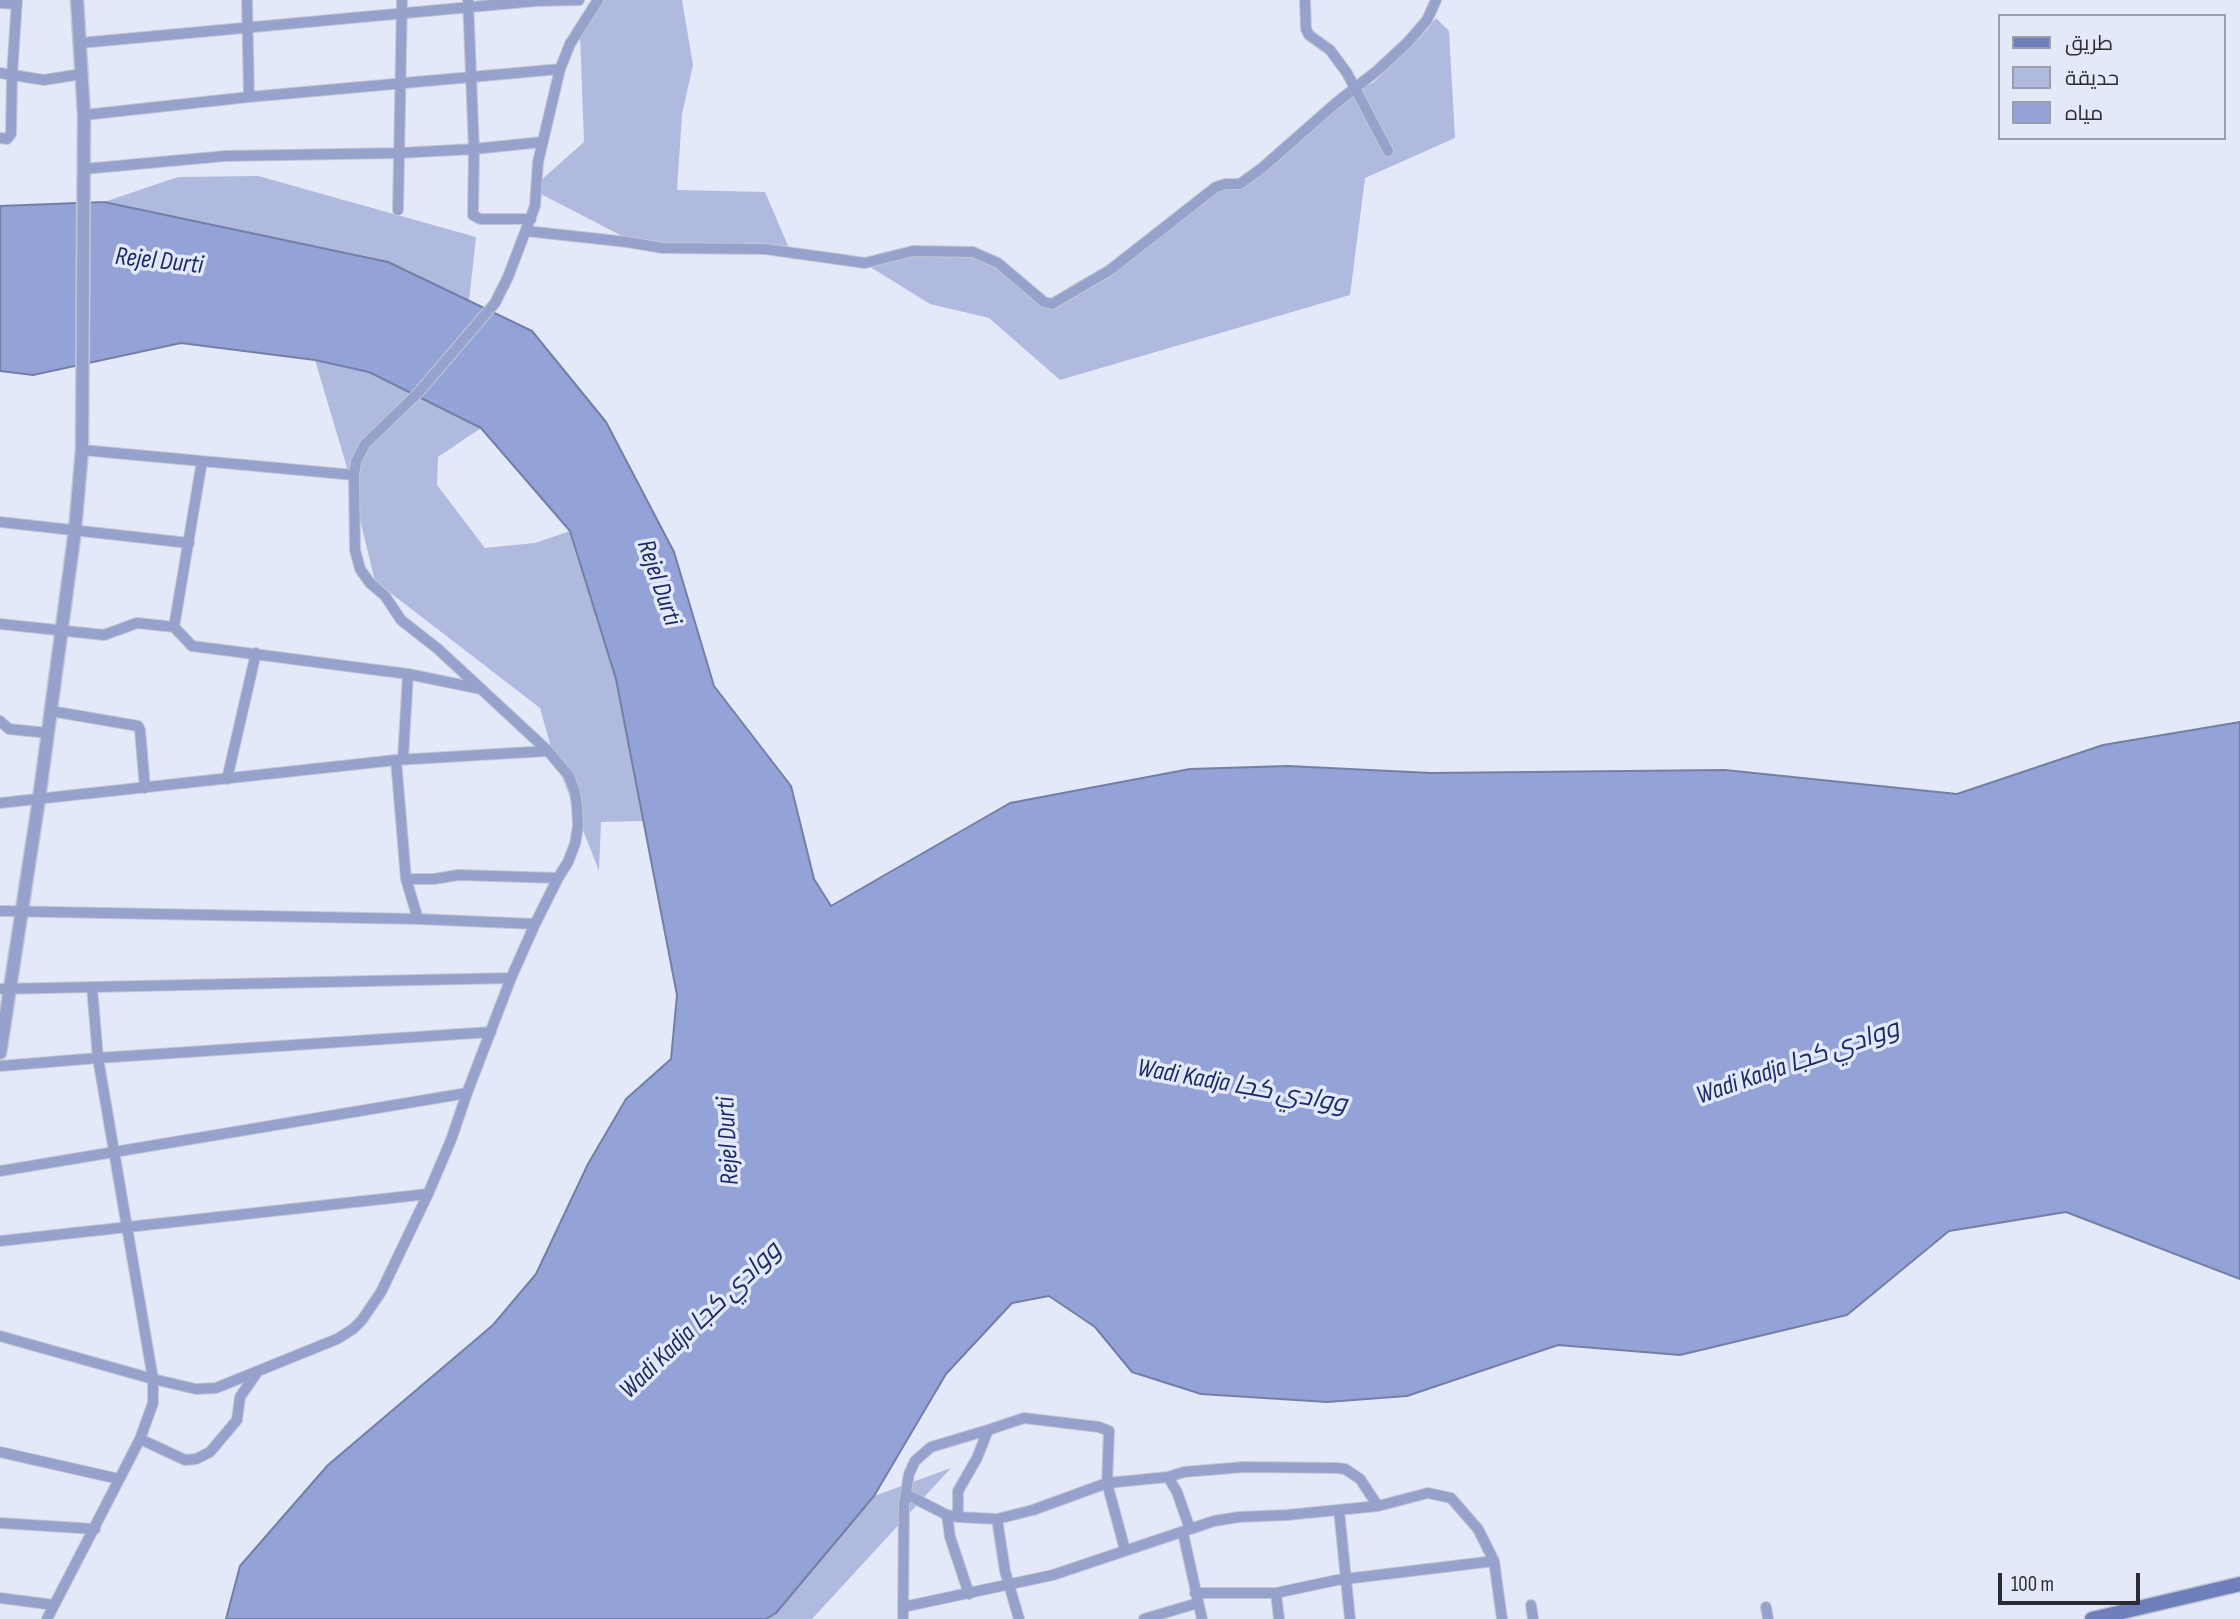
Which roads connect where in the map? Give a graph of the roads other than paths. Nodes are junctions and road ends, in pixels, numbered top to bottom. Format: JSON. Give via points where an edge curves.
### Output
{"nodes":[{"id":1,"x":77,"y":0,"type":"edge"},
{"id":2,"x":247,"y":0,"type":"edge"},
{"id":3,"x":401,"y":0,"type":"edge"},
{"id":4,"x":579,"y":0,"type":"edge"},
{"id":5,"x":598,"y":0,"type":"edge"},
{"id":6,"x":1305,"y":0,"type":"edge"},
{"id":7,"x":1436,"y":0,"type":"edge"},
{"id":8,"x":17,"y":2,"type":"edge"},
{"id":9,"x":0,"y":3,"type":"edge"},
{"id":10,"x":468,"y":4,"type":"edge"},
{"id":11,"x":401,"y":15,"type":"junction"},
{"id":12,"x":246,"y":26,"type":"junction"},
{"id":13,"x":80,"y":43,"type":"junction"},
{"id":14,"x":560,"y":69,"type":"junction"},
{"id":15,"x":0,"y":73,"type":"edge"},
{"id":16,"x":81,"y":74,"type":"junction"},
{"id":17,"x":12,"y":75,"type":"junction"},
{"id":18,"x":470,"y":77,"type":"junction"},
{"id":19,"x":400,"y":83,"type":"junction"},
{"id":20,"x":1355,"y":87,"type":"junction"},
{"id":21,"x":249,"y":97,"type":"junction"},
{"id":22,"x":84,"y":115,"type":"junction"},
{"id":23,"x":0,"y":138,"type":"edge"},
{"id":24,"x":542,"y":142,"type":"junction"},
{"id":25,"x":474,"y":149,"type":"junction"},
{"id":26,"x":1388,"y":150,"type":"dead end"},
{"id":27,"x":399,"y":153,"type":"junction"},
{"id":28,"x":84,"y":169,"type":"junction"},
{"id":29,"x":398,"y":210,"type":"dead end"},
{"id":30,"x":531,"y":219,"type":"junction"},
{"id":31,"x":526,"y":231,"type":"junction"},
{"id":32,"x":82,"y":450,"type":"junction"},
{"id":33,"x":202,"y":461,"type":"junction"},
{"id":34,"x":354,"y":475,"type":"junction"},
{"id":35,"x":0,"y":522,"type":"edge"},
{"id":36,"x":75,"y":530,"type":"junction"},
{"id":37,"x":188,"y":543,"type":"junction"},
{"id":38,"x":0,"y":624,"type":"edge"},
{"id":39,"x":174,"y":626,"type":"junction"},
{"id":40,"x":61,"y":631,"type":"junction"},
{"id":41,"x":256,"y":653,"type":"junction"},
{"id":42,"x":408,"y":674,"type":"junction"},
{"id":43,"x":481,"y":689,"type":"junction"},
{"id":44,"x":51,"y":711,"type":"junction"},
{"id":45,"x":0,"y":720,"type":"edge"},
{"id":46,"x":48,"y":733,"type":"junction"},
{"id":47,"x":548,"y":751,"type":"junction"},
{"id":48,"x":400,"y":760,"type":"junction"},
{"id":49,"x":227,"y":779,"type":"junction"},
{"id":50,"x":145,"y":788,"type":"junction"},
{"id":51,"x":39,"y":799,"type":"junction"},
{"id":52,"x":0,"y":803,"type":"edge"},
{"id":53,"x":558,"y":878,"type":"junction"},
{"id":54,"x":406,"y":879,"type":"junction"},
{"id":55,"x":0,"y":911,"type":"edge"},
{"id":56,"x":23,"y":911,"type":"junction"},
{"id":57,"x":418,"y":919,"type":"junction"},
{"id":58,"x":535,"y":924,"type":"junction"},
{"id":59,"x":511,"y":978,"type":"junction"},
{"id":60,"x":92,"y":987,"type":"junction"},
{"id":61,"x":6,"y":989,"type":"edge"},
{"id":62,"x":491,"y":1032,"type":"junction"},
{"id":63,"x":0,"y":1053,"type":"edge"},
{"id":64,"x":98,"y":1058,"type":"junction"},
{"id":65,"x":0,"y":1066,"type":"edge"},
{"id":66,"x":467,"y":1093,"type":"junction"},
{"id":67,"x":115,"y":1152,"type":"junction"},
{"id":68,"x":0,"y":1171,"type":"edge"},
{"id":69,"x":428,"y":1194,"type":"junction"},
{"id":70,"x":128,"y":1228,"type":"junction"},
{"id":71,"x":0,"y":1241,"type":"edge"},
{"id":72,"x":0,"y":1336,"type":"edge"},
{"id":73,"x":258,"y":1371,"type":"junction"},
{"id":74,"x":153,"y":1379,"type":"junction"},
{"id":75,"x":988,"y":1430,"type":"junction"},
{"id":76,"x":140,"y":1438,"type":"junction"},
{"id":77,"x":0,"y":1452,"type":"edge"},
{"id":78,"x":1168,"y":1477,"type":"junction"},
{"id":79,"x":119,"y":1479,"type":"junction"},
{"id":80,"x":1107,"y":1483,"type":"junction"},
{"id":81,"x":906,"y":1493,"type":"junction"},
{"id":82,"x":1378,"y":1506,"type":"junction"},
{"id":83,"x":1339,"y":1510,"type":"junction"},
{"id":84,"x":952,"y":1516,"type":"junction"},
{"id":85,"x":997,"y":1519,"type":"junction"},
{"id":86,"x":0,"y":1522,"type":"edge"},
{"id":87,"x":95,"y":1529,"type":"junction"},
{"id":88,"x":1186,"y":1531,"type":"junction"},
{"id":89,"x":1125,"y":1550,"type":"junction"},
{"id":90,"x":1494,"y":1561,"type":"junction"},
{"id":91,"x":1346,"y":1579,"type":"junction"},
{"id":92,"x":2240,"y":1584,"type":"edge"},
{"id":93,"x":1010,"y":1585,"type":"junction"},
{"id":94,"x":1276,"y":1593,"type":"junction"},
{"id":95,"x":969,"y":1594,"type":"junction"},
{"id":96,"x":0,"y":1598,"type":"edge"},
{"id":97,"x":1196,"y":1598,"type":"junction"},
{"id":98,"x":54,"y":1605,"type":"junction"},
{"id":99,"x":1531,"y":1605,"type":"dead end"},
{"id":100,"x":903,"y":1607,"type":"junction"},
{"id":101,"x":1766,"y":1607,"type":"dead end"},
{"id":102,"x":2130,"y":1614,"type":"edge"},
{"id":103,"x":47,"y":1619,"type":"edge"},
{"id":104,"x":903,"y":1619,"type":"edge"},
{"id":105,"x":1019,"y":1619,"type":"edge"},
{"id":106,"x":1144,"y":1619,"type":"edge"},
{"id":107,"x":1202,"y":1619,"type":"edge"},
{"id":108,"x":1279,"y":1619,"type":"edge"},
{"id":109,"x":1350,"y":1619,"type":"edge"},
{"id":110,"x":1502,"y":1619,"type":"edge"},
{"id":111,"x":1533,"y":1619,"type":"edge"},
{"id":112,"x":1768,"y":1619,"type":"edge"},
{"id":113,"x":2092,"y":1619,"type":"edge"}],
"edges":[{"from":1,"to":13,"type":"street"},
{"from":2,"to":12,"type":"street"},
{"from":3,"to":11,"type":"street"},
{"from":4,"to":10,"type":"street"},
{"from":5,"to":14,"type":"street"},
{"from":6,"to":20,"type":"street","via":[[1309,35],[1330,50]]},
{"from":7,"to":20,"type":"street","via":[[1427,20],[1408,42]]},
{"from":8,"to":9,"type":"street"},
{"from":8,"to":17,"type":"street"},
{"from":10,"to":11,"type":"street"},
{"from":10,"to":18,"type":"street"},
{"from":11,"to":12,"type":"street"},
{"from":11,"to":19,"type":"street"},
{"from":12,"to":13,"type":"street"},
{"from":12,"to":21,"type":"street"},
{"from":13,"to":16,"type":"street"},
{"from":14,"to":18,"type":"street"},
{"from":14,"to":24,"type":"street"},
{"from":15,"to":17,"type":"street"},
{"from":16,"to":17,"type":"street","via":[[44,80]]},
{"from":16,"to":22,"type":"street"},
{"from":17,"to":23,"type":"street","via":[[11,134]]},
{"from":18,"to":19,"type":"street"},
{"from":18,"to":25,"type":"street"},
{"from":19,"to":21,"type":"street"},
{"from":19,"to":27,"type":"street"},
{"from":20,"to":26,"type":"street"},
{"from":20,"to":31,"type":"street","via":[[1240,184],[1216,187],[1110,270],[1052,303],[1044,302],[998,263],[973,251],[913,251],[865,263],[765,249],[663,248]]},
{"from":21,"to":22,"type":"street"},
{"from":22,"to":28,"type":"street"},
{"from":24,"to":25,"type":"street"},
{"from":24,"to":30,"type":"street"},
{"from":25,"to":27,"type":"street"},
{"from":25,"to":30,"type":"street","via":[[476,219]]},
{"from":27,"to":28,"type":"street","via":[[225,156]]},
{"from":27,"to":29,"type":"street"},
{"from":28,"to":32,"type":"street"},
{"from":30,"to":31,"type":"street"},
{"from":31,"to":34,"type":"street","via":[[495,303],[418,393],[365,444]]},
{"from":32,"to":33,"type":"street"},
{"from":32,"to":36,"type":"street"},
{"from":33,"to":34,"type":"street"},
{"from":33,"to":37,"type":"street"},
{"from":34,"to":43,"type":"street","via":[[355,550],[360,569],[401,620]]},
{"from":35,"to":36,"type":"street"},
{"from":36,"to":37,"type":"street"},
{"from":36,"to":40,"type":"street"},
{"from":37,"to":39,"type":"street"},
{"from":38,"to":40,"type":"street"},
{"from":39,"to":40,"type":"street","via":[[137,623],[104,635]]},
{"from":39,"to":41,"type":"street","via":[[192,646]]},
{"from":40,"to":44,"type":"street"},
{"from":41,"to":42,"type":"street"},
{"from":41,"to":49,"type":"street"},
{"from":42,"to":43,"type":"street"},
{"from":42,"to":48,"type":"street"},
{"from":43,"to":47,"type":"street"},
{"from":44,"to":46,"type":"street"},
{"from":44,"to":50,"type":"street","via":[[138,726]]},
{"from":45,"to":46,"type":"street","via":[[9,729]]},
{"from":46,"to":51,"type":"street"},
{"from":47,"to":48,"type":"street"},
{"from":47,"to":53,"type":"street","via":[[569,776],[577,807],[575,844]]},
{"from":48,"to":49,"type":"street"},
{"from":48,"to":54,"type":"street"},
{"from":49,"to":50,"type":"street"},
{"from":50,"to":51,"type":"street"},
{"from":51,"to":52,"type":"street"},
{"from":51,"to":56,"type":"street"},
{"from":53,"to":54,"type":"street"},
{"from":53,"to":58,"type":"street"},
{"from":54,"to":57,"type":"street"},
{"from":55,"to":56,"type":"street"},
{"from":56,"to":57,"type":"street"},
{"from":56,"to":61,"type":"street"},
{"from":57,"to":58,"type":"street"},
{"from":58,"to":59,"type":"street"},
{"from":59,"to":60,"type":"street"},
{"from":59,"to":62,"type":"street"},
{"from":60,"to":61,"type":"street"},
{"from":60,"to":64,"type":"street"},
{"from":61,"to":63,"type":"street"},
{"from":62,"to":64,"type":"street"},
{"from":62,"to":66,"type":"street"},
{"from":64,"to":65,"type":"street"},
{"from":64,"to":67,"type":"street"},
{"from":66,"to":67,"type":"street"},
{"from":66,"to":69,"type":"street"},
{"from":67,"to":68,"type":"street"},
{"from":67,"to":70,"type":"street"},
{"from":69,"to":70,"type":"street"},
{"from":69,"to":73,"type":"street","via":[[362,1320],[337,1339]]},
{"from":70,"to":71,"type":"street"},
{"from":70,"to":74,"type":"street"},
{"from":72,"to":74,"type":"street"},
{"from":73,"to":74,"type":"street","via":[[206,1390]]},
{"from":73,"to":76,"type":"street","via":[[240,1397],[237,1420],[210,1452],[185,1460]]},
{"from":74,"to":76,"type":"street","via":[[153,1403]]},
{"from":75,"to":80,"type":"street","via":[[1024,1418],[1105,1429],[1109,1431]]},
{"from":75,"to":81,"type":"street","via":[[922,1453],[909,1474]]},
{"from":75,"to":84,"type":"street","via":[[958,1491]]},
{"from":76,"to":79,"type":"street"},
{"from":77,"to":79,"type":"street"},
{"from":78,"to":80,"type":"street"},
{"from":78,"to":82,"type":"street","via":[[1233,1467],[1345,1469],[1360,1479]]},
{"from":78,"to":88,"type":"street","via":[[1177,1492]]},
{"from":79,"to":87,"type":"street"},
{"from":80,"to":85,"type":"street"},
{"from":80,"to":89,"type":"street"},
{"from":81,"to":84,"type":"street"},
{"from":81,"to":100,"type":"street"},
{"from":82,"to":83,"type":"street"},
{"from":82,"to":90,"type":"street","via":[[1428,1493],[1451,1498],[1478,1529]]},
{"from":83,"to":88,"type":"street","via":[[1239,1517]]},
{"from":83,"to":91,"type":"street"},
{"from":84,"to":85,"type":"street"},
{"from":84,"to":95,"type":"street","via":[[950,1537]]},
{"from":85,"to":93,"type":"street"},
{"from":86,"to":87,"type":"street"},
{"from":87,"to":98,"type":"street"},
{"from":88,"to":89,"type":"street"},
{"from":88,"to":97,"type":"street"},
{"from":89,"to":93,"type":"street"},
{"from":90,"to":91,"type":"street"},
{"from":90,"to":110,"type":"street"},
{"from":91,"to":94,"type":"street"},
{"from":91,"to":109,"type":"street"},
{"from":92,"to":102,"type":"main road"},
{"from":93,"to":95,"type":"street"},
{"from":93,"to":105,"type":"street"},
{"from":94,"to":97,"type":"street"},
{"from":94,"to":108,"type":"street"},
{"from":95,"to":100,"type":"street"},
{"from":96,"to":98,"type":"street"},
{"from":97,"to":106,"type":"street"},
{"from":97,"to":107,"type":"street"},
{"from":98,"to":103,"type":"street"},
{"from":99,"to":111,"type":"street"},
{"from":100,"to":104,"type":"street"},
{"from":101,"to":112,"type":"street"},
{"from":102,"to":113,"type":"main road"}]}
